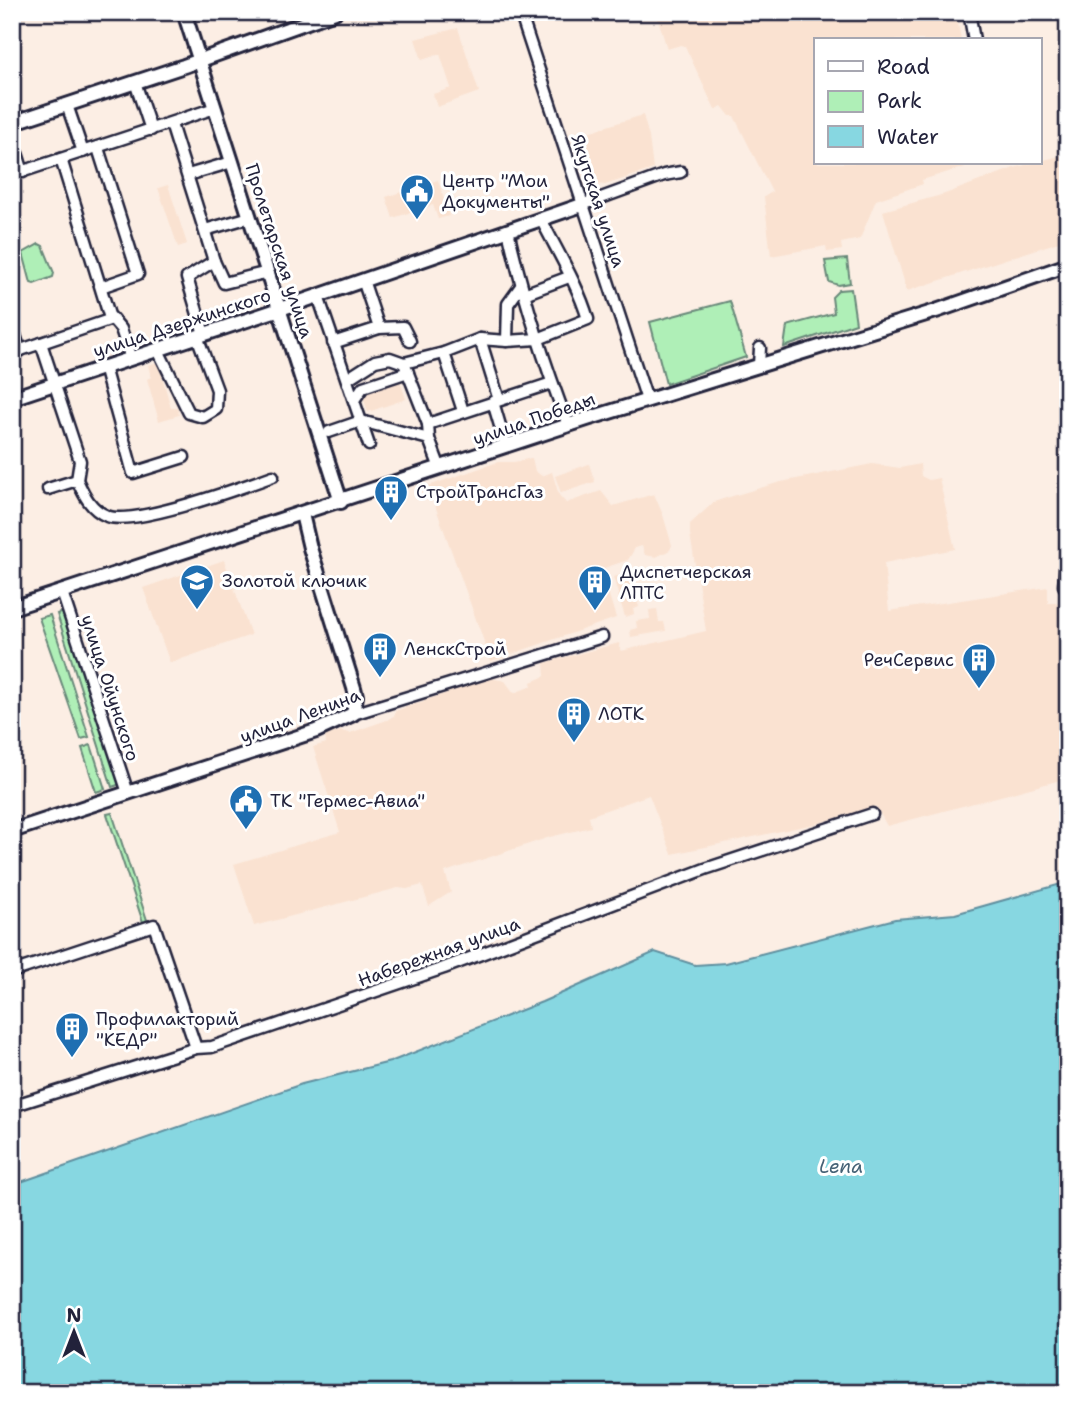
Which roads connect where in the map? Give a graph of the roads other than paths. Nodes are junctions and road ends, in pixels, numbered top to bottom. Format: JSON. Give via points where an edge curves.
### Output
{"nodes":[{"id":1,"x":184,"y":12,"type":"edge"},
{"id":2,"x":335,"y":12,"type":"edge"},
{"id":3,"x":520,"y":12,"type":"edge"},
{"id":4,"x":969,"y":12,"type":"edge"},
{"id":5,"x":974,"y":38,"type":"edge"},
{"id":6,"x":200,"y":60,"type":"junction"},
{"id":7,"x":135,"y":82,"type":"junction"},
{"id":8,"x":67,"y":104,"type":"junction"},
{"id":9,"x":215,"y":108,"type":"junction"},
{"id":10,"x":12,"y":122,"type":"edge"},
{"id":11,"x":171,"y":124,"type":"junction"},
{"id":12,"x":151,"y":130,"type":"junction"},
{"id":13,"x":12,"y":137,"type":"edge"},
{"id":14,"x":98,"y":148,"type":"junction"},
{"id":15,"x":83,"y":152,"type":"junction"},
{"id":16,"x":61,"y":159,"type":"junction"},
{"id":17,"x":232,"y":162,"type":"junction"},
{"id":18,"x":681,"y":172,"type":"dead end"},
{"id":19,"x":17,"y":173,"type":"edge"},
{"id":20,"x":188,"y":175,"type":"junction"},
{"id":21,"x":582,"y":205,"type":"junction"},
{"id":22,"x":250,"y":217,"type":"junction"},
{"id":23,"x":541,"y":219,"type":"junction"},
{"id":24,"x":205,"y":230,"type":"junction"},
{"id":25,"x":508,"y":230,"type":"junction"},
{"id":26,"x":214,"y":261,"type":"junction"},
{"id":27,"x":1068,"y":265,"type":"edge"},
{"id":28,"x":268,"y":272,"type":"junction"},
{"id":29,"x":569,"y":277,"type":"junction"},
{"id":30,"x":363,"y":281,"type":"junction"},
{"id":31,"x":101,"y":287,"type":"junction"},
{"id":32,"x":522,"y":290,"type":"junction"},
{"id":33,"x":318,"y":296,"type":"junction"},
{"id":34,"x":280,"y":309,"type":"junction"},
{"id":35,"x":112,"y":319,"type":"junction"},
{"id":36,"x":12,"y":325,"type":"edge"},
{"id":37,"x":379,"y":328,"type":"junction"},
{"id":38,"x":201,"y":335,"type":"junction"},
{"id":39,"x":480,"y":339,"type":"junction"},
{"id":40,"x":538,"y":339,"type":"junction"},
{"id":41,"x":410,"y":341,"type":"dead end"},
{"id":42,"x":507,"y":341,"type":"junction"},
{"id":43,"x":41,"y":343,"type":"junction"},
{"id":44,"x":334,"y":343,"type":"junction"},
{"id":45,"x":760,"y":348,"type":"dead end"},
{"id":46,"x":158,"y":350,"type":"junction"},
{"id":47,"x":16,"y":352,"type":"edge"},
{"id":48,"x":444,"y":353,"type":"junction"},
{"id":49,"x":131,"y":359,"type":"junction"},
{"id":50,"x":759,"y":365,"type":"junction"},
{"id":51,"x":104,"y":367,"type":"junction"},
{"id":52,"x":406,"y":368,"type":"junction"},
{"id":53,"x":347,"y":379,"type":"junction"},
{"id":54,"x":552,"y":383,"type":"junction"},
{"id":55,"x":55,"y":384,"type":"junction"},
{"id":56,"x":12,"y":398,"type":"edge"},
{"id":57,"x":354,"y":400,"type":"junction"},
{"id":58,"x":648,"y":400,"type":"junction"},
{"id":59,"x":496,"y":401,"type":"junction"},
{"id":60,"x":463,"y":411,"type":"junction"},
{"id":61,"x":361,"y":421,"type":"junction"},
{"id":62,"x":428,"y":424,"type":"junction"},
{"id":63,"x":568,"y":425,"type":"junction"},
{"id":64,"x":328,"y":432,"type":"dead end"},
{"id":65,"x":429,"y":439,"type":"junction"},
{"id":66,"x":369,"y":445,"type":"dead end"},
{"id":67,"x":506,"y":446,"type":"junction"},
{"id":68,"x":184,"y":457,"type":"dead end"},
{"id":69,"x":440,"y":468,"type":"junction"},
{"id":70,"x":273,"y":476,"type":"dead end"},
{"id":71,"x":77,"y":480,"type":"junction"},
{"id":72,"x":48,"y":489,"type":"dead end"},
{"id":73,"x":341,"y":502,"type":"junction"},
{"id":74,"x":302,"y":514,"type":"junction"},
{"id":75,"x":1068,"y":528,"type":"edge"},
{"id":76,"x":1066,"y":585,"type":"edge"},
{"id":77,"x":62,"y":592,"type":"junction"},
{"id":78,"x":12,"y":608,"type":"edge"},
{"id":79,"x":602,"y":637,"type":"dead end"},
{"id":80,"x":353,"y":714,"type":"junction"},
{"id":81,"x":128,"y":793,"type":"junction"},
{"id":82,"x":872,"y":814,"type":"dead end"},
{"id":83,"x":12,"y":831,"type":"edge"},
{"id":84,"x":12,"y":972,"type":"edge"},
{"id":85,"x":196,"y":1048,"type":"junction"},
{"id":86,"x":12,"y":1107,"type":"edge"}],
"edges":[{"from":1,"to":6,"type":"main road","name":"Пролетарская улица"},
{"from":2,"to":6,"type":"main road"},
{"from":3,"to":21,"type":"street","name":"Якутская улица"},
{"from":4,"to":5,"type":"street"},
{"from":6,"to":7,"type":"main road"},
{"from":6,"to":9,"type":"main road","name":"Пролетарская улица"},
{"from":7,"to":8,"type":"main road"},
{"from":7,"to":12,"type":"street"},
{"from":8,"to":10,"type":"main road"},
{"from":8,"to":15,"type":"street"},
{"from":9,"to":11,"type":"street"},
{"from":9,"to":17,"type":"main road","name":"Пролетарская улица"},
{"from":11,"to":12,"type":"street"},
{"from":11,"to":20,"type":"street"},
{"from":12,"to":14,"type":"street"},
{"from":13,"to":19,"type":"street"},
{"from":14,"to":15,"type":"street"},
{"from":14,"to":31,"type":"street","via":[[138,274]]},
{"from":15,"to":16,"type":"street"},
{"from":16,"to":19,"type":"street"},
{"from":16,"to":31,"type":"street"},
{"from":17,"to":20,"type":"street"},
{"from":17,"to":22,"type":"main road","name":"Пролетарская улица"},
{"from":18,"to":21,"type":"street","name":"улица Дзержинского"},
{"from":20,"to":24,"type":"street"},
{"from":21,"to":23,"type":"main road","name":"улица Дзержинского"},
{"from":21,"to":58,"type":"street","name":"Якутская улица"},
{"from":22,"to":24,"type":"street"},
{"from":22,"to":28,"type":"main road","name":"Пролетарская улица"},
{"from":23,"to":25,"type":"main road","name":"улица Дзержинского"},
{"from":23,"to":29,"type":"street"},
{"from":24,"to":26,"type":"street"},
{"from":25,"to":30,"type":"main road","name":"улица Дзержинского"},
{"from":25,"to":32,"type":"street"},
{"from":26,"to":28,"type":"street","via":[[224,283]]},
{"from":26,"to":38,"type":"street","via":[[187,278]]},
{"from":27,"to":50,"type":"main road","name":"улица Победы"},
{"from":28,"to":34,"type":"main road","name":"Пролетарская улица"},
{"from":29,"to":32,"type":"street"},
{"from":29,"to":40,"type":"street","via":[[581,294],[588,319]]},
{"from":30,"to":33,"type":"main road","name":"улица Дзержинского"},
{"from":30,"to":37,"type":"street"},
{"from":31,"to":35,"type":"street"},
{"from":32,"to":40,"type":"street"},
{"from":32,"to":42,"type":"street","via":[[508,304]]},
{"from":33,"to":34,"type":"main road","name":"улица Дзержинского"},
{"from":33,"to":44,"type":"street"},
{"from":34,"to":38,"type":"main road","name":"улица Дзержинского"},
{"from":34,"to":73,"type":"main road","name":"Пролетарская улица"},
{"from":35,"to":43,"type":"street"},
{"from":35,"to":49,"type":"street","via":[[121,329]]},
{"from":36,"to":47,"type":"street"},
{"from":37,"to":41,"type":"street","via":[[403,327]]},
{"from":37,"to":44,"type":"street"},
{"from":38,"to":46,"type":"main road","name":"улица Дзержинского"},
{"from":38,"to":46,"type":"street","via":[[217,390],[216,409],[203,417],[189,413]]},
{"from":39,"to":42,"type":"street"},
{"from":39,"to":48,"type":"street"},
{"from":39,"to":59,"type":"street"},
{"from":40,"to":42,"type":"street"},
{"from":40,"to":54,"type":"street"},
{"from":43,"to":47,"type":"street"},
{"from":43,"to":55,"type":"street"},
{"from":44,"to":53,"type":"street"},
{"from":45,"to":50,"type":"street"},
{"from":46,"to":49,"type":"main road","name":"улица Дзержинского"},
{"from":48,"to":52,"type":"street"},
{"from":48,"to":60,"type":"street"},
{"from":49,"to":51,"type":"main road","name":"улица Дзержинского"},
{"from":50,"to":58,"type":"main road","name":"улица Победы"},
{"from":51,"to":55,"type":"main road","name":"улица Дзержинского"},
{"from":51,"to":68,"type":"street","via":[[133,473]]},
{"from":52,"to":53,"type":"street","via":[[390,358],[375,361]]},
{"from":52,"to":57,"type":"street","via":[[363,387]]},
{"from":52,"to":62,"type":"street"},
{"from":53,"to":57,"type":"street"},
{"from":54,"to":59,"type":"street"},
{"from":54,"to":63,"type":"street"},
{"from":55,"to":56,"type":"main road","name":"улица Дзержинского"},
{"from":55,"to":71,"type":"street","via":[[80,461]]},
{"from":57,"to":61,"type":"street"},
{"from":58,"to":63,"type":"main road","name":"улица Победы"},
{"from":59,"to":60,"type":"street"},
{"from":59,"to":67,"type":"street"},
{"from":60,"to":62,"type":"street"},
{"from":61,"to":64,"type":"street"},
{"from":61,"to":65,"type":"street"},
{"from":61,"to":66,"type":"street"},
{"from":62,"to":65,"type":"street"},
{"from":63,"to":67,"type":"main road","name":"улица Победы"},
{"from":65,"to":69,"type":"street"},
{"from":67,"to":69,"type":"main road","name":"улица Победы"},
{"from":69,"to":73,"type":"main road","name":"улица Победы"},
{"from":70,"to":71,"type":"street","via":[[125,520],[97,510]]},
{"from":71,"to":72,"type":"street"},
{"from":73,"to":74,"type":"main road","name":"улица Победы"},
{"from":74,"to":77,"type":"main road","name":"улица Победы"},
{"from":74,"to":80,"type":"main road","via":[[354,688]]},
{"from":75,"to":76,"type":"street"},
{"from":77,"to":78,"type":"main road","name":"улица Победы"},
{"from":77,"to":81,"type":"street","name":"улица Ойунского"},
{"from":79,"to":80,"type":"street","name":"улица Ленина"},
{"from":80,"to":81,"type":"main road","name":"улица Ленина","via":[[316,732]]},
{"from":81,"to":83,"type":"main road","name":"улица Ленина"},
{"from":82,"to":85,"type":"street","name":"Набережная улица","via":[[705,869],[373,993],[212,1047]]},
{"from":84,"to":85,"type":"street","via":[[154,925]]},
{"from":85,"to":86,"type":"street","name":"Набережная улица"}]}
